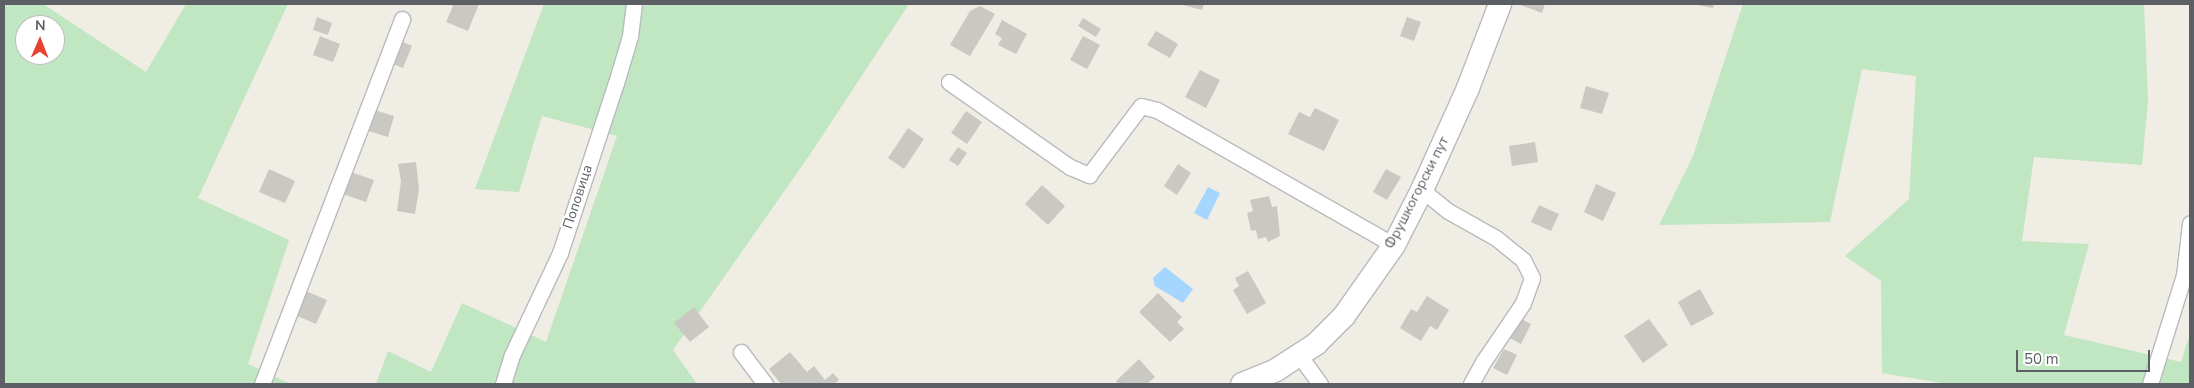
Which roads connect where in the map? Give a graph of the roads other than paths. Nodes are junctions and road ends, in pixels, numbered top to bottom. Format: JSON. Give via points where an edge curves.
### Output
{"nodes":[{"id":1,"x":634,"y":4,"type":"edge"},
{"id":2,"x":1500,"y":4,"type":"edge"},
{"id":3,"x":402,"y":19,"type":"dead end"},
{"id":4,"x":948,"y":82,"type":"dead end"},
{"id":5,"x":1422,"y":190,"type":"junction"},
{"id":6,"x":2190,"y":223,"type":"edge"},
{"id":7,"x":1394,"y":244,"type":"junction"},
{"id":8,"x":741,"y":352,"type":"dead end"},
{"id":9,"x":1298,"y":355,"type":"junction"},
{"id":10,"x":262,"y":384,"type":"edge"},
{"id":11,"x":502,"y":384,"type":"edge"},
{"id":12,"x":765,"y":384,"type":"edge"},
{"id":13,"x":1242,"y":384,"type":"edge"},
{"id":14,"x":1320,"y":384,"type":"edge"},
{"id":15,"x":1471,"y":384,"type":"edge"},
{"id":16,"x":2150,"y":384,"type":"edge"}],
"edges":[{"from":1,"to":11,"type":"street","name":"Поповица","via":[[630,36],[560,253],[512,355]]},
{"from":2,"to":5,"type":"street","name":"Фрушкогорски пут","via":[[1468,88]]},
{"from":3,"to":10,"type":"street"},
{"from":4,"to":7,"type":"street","via":[[1070,167],[1089,175],[1142,106],[1157,110]]},
{"from":5,"to":7,"type":"street","name":"Фрушкогорски пут"},
{"from":5,"to":15,"type":"street","via":[[1448,211],[1510,249],[1523,260],[1532,278],[1523,303],[1482,362]]},
{"from":6,"to":16,"type":"street","via":[[2184,275]]},
{"from":7,"to":9,"type":"street","name":"Фрушкогорски пут","via":[[1344,316],[1316,344]]},
{"from":8,"to":12,"type":"street"},
{"from":9,"to":13,"type":"street","name":"Фрушкогорски пут","via":[[1276,370]]},
{"from":9,"to":14,"type":"street"}]}
